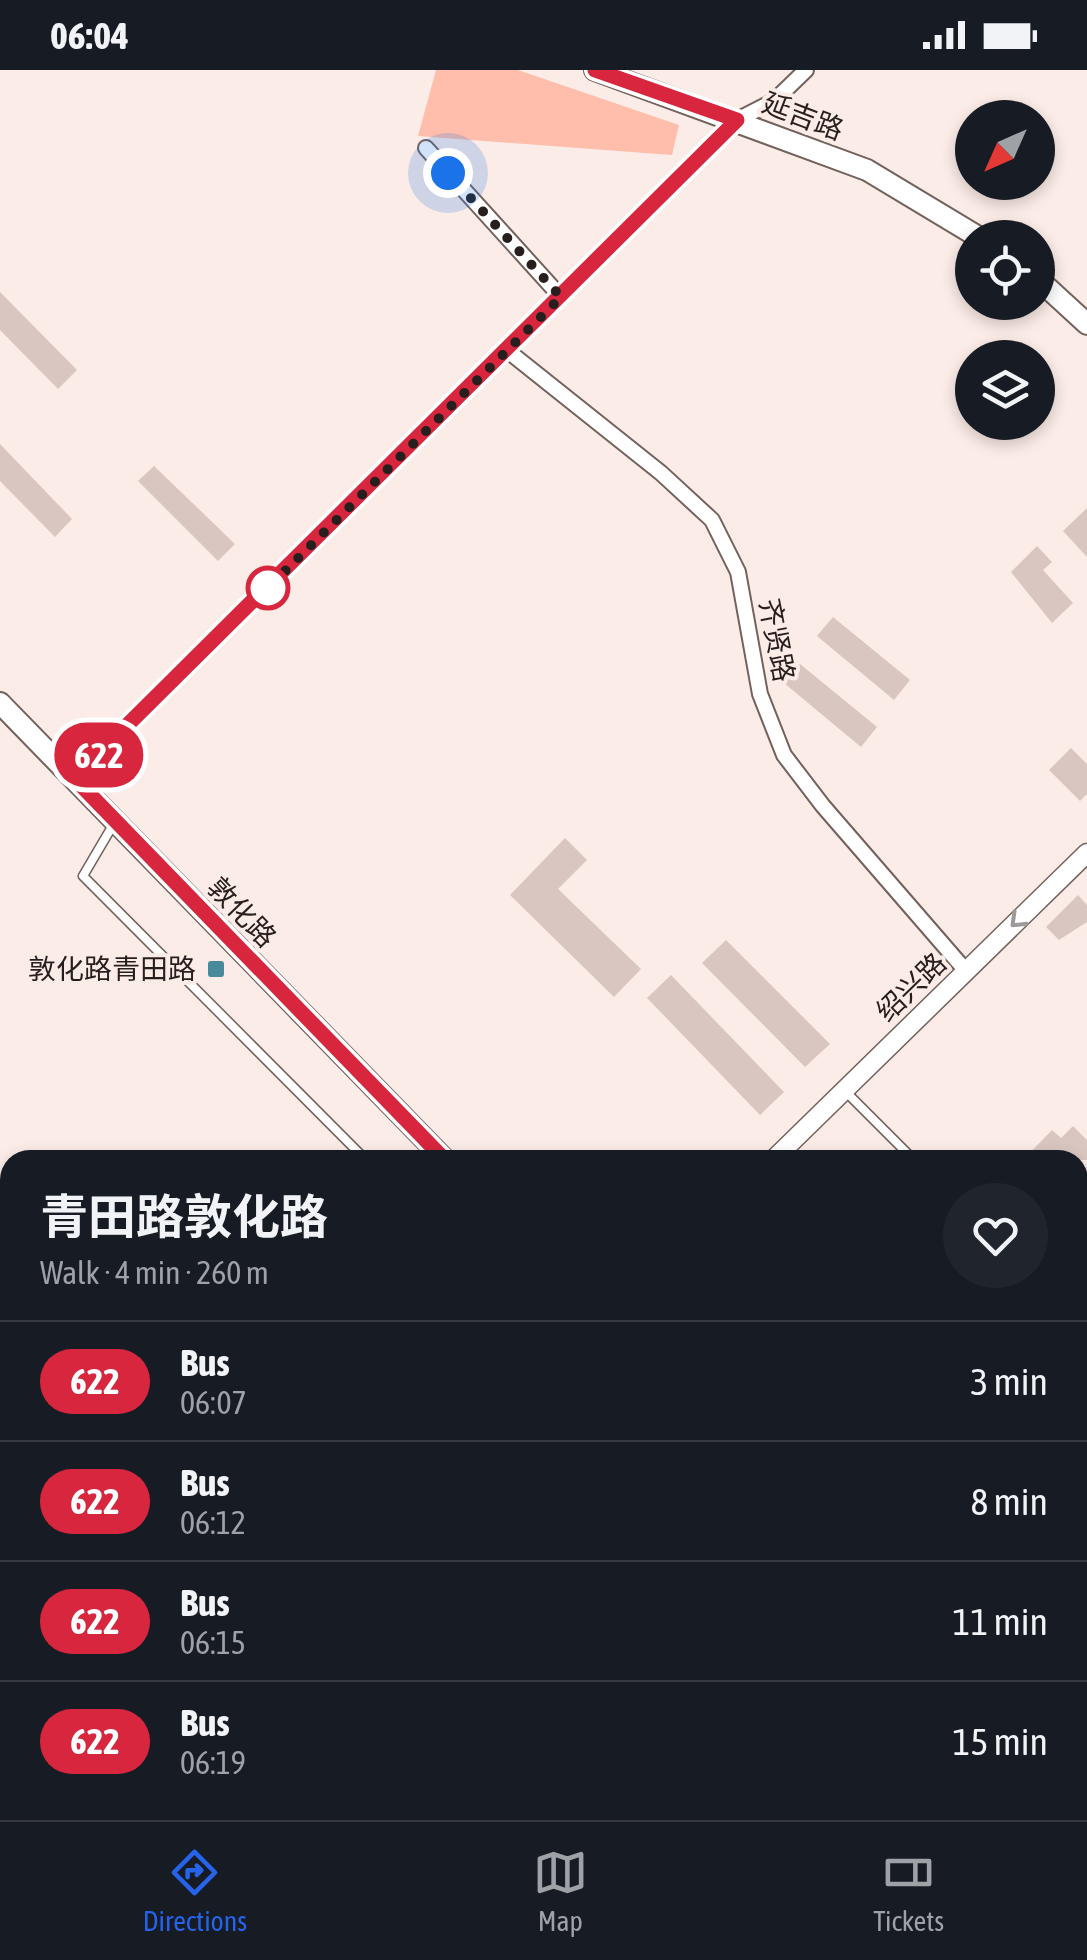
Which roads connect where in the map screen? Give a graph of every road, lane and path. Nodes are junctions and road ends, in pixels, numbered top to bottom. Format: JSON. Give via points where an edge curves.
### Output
{"nodes":[{"id":1,"x":595,"y":70,"type":"edge"},
{"id":2,"x":806,"y":70,"type":"edge"},
{"id":3,"x":737,"y":120,"type":"junction"},
{"id":4,"x":426,"y":148,"type":"dead end"},
{"id":5,"x":955,"y":223,"type":"edge"},
{"id":6,"x":1055,"y":295,"type":"edge"},
{"id":7,"x":561,"y":297,"type":"junction"},
{"id":8,"x":1087,"y":324,"type":"edge"},
{"id":9,"x":508,"y":351,"type":"junction"},
{"id":10,"x":0,"y":702,"type":"edge"},
{"id":11,"x":74,"y":778,"type":"junction"},
{"id":12,"x":116,"y":821,"type":"junction"},
{"id":13,"x":1087,"y":853,"type":"edge"},
{"id":14,"x":966,"y":971,"type":"junction"},
{"id":15,"x":844,"y":1090,"type":"junction"},
{"id":16,"x":356,"y":1150,"type":"edge"},
{"id":17,"x":435,"y":1150,"type":"edge"},
{"id":18,"x":782,"y":1150,"type":"edge"},
{"id":19,"x":904,"y":1150,"type":"edge"}],
"edges":[{"from":1,"to":3,"type":"main road","name":"延吉路"},
{"from":2,"to":3,"type":"street","via":[[774,101]]},
{"from":3,"to":5,"type":"main road","name":"延吉路","via":[[866,170]]},
{"from":3,"to":7,"type":"street"},
{"from":4,"to":7,"type":"street"},
{"from":6,"to":8,"type":"main road"},
{"from":7,"to":9,"type":"street"},
{"from":9,"to":11,"type":"street"},
{"from":9,"to":14,"type":"street","name":"齐贤路","via":[[712,520],[738,572],[760,694],[784,755]]},
{"from":10,"to":11,"type":"main road","name":"敦化路"},
{"from":11,"to":12,"type":"main road","name":"敦化路"},
{"from":12,"to":16,"type":"lane","via":[[83,876]]},
{"from":12,"to":17,"type":"main road","name":"敦化路"},
{"from":13,"to":14,"type":"street","name":"绍兴路","one_way":true},
{"from":14,"to":15,"type":"street","name":"绍兴路"},
{"from":15,"to":18,"type":"street","name":"绍兴路"},
{"from":15,"to":19,"type":"lane"}]}
